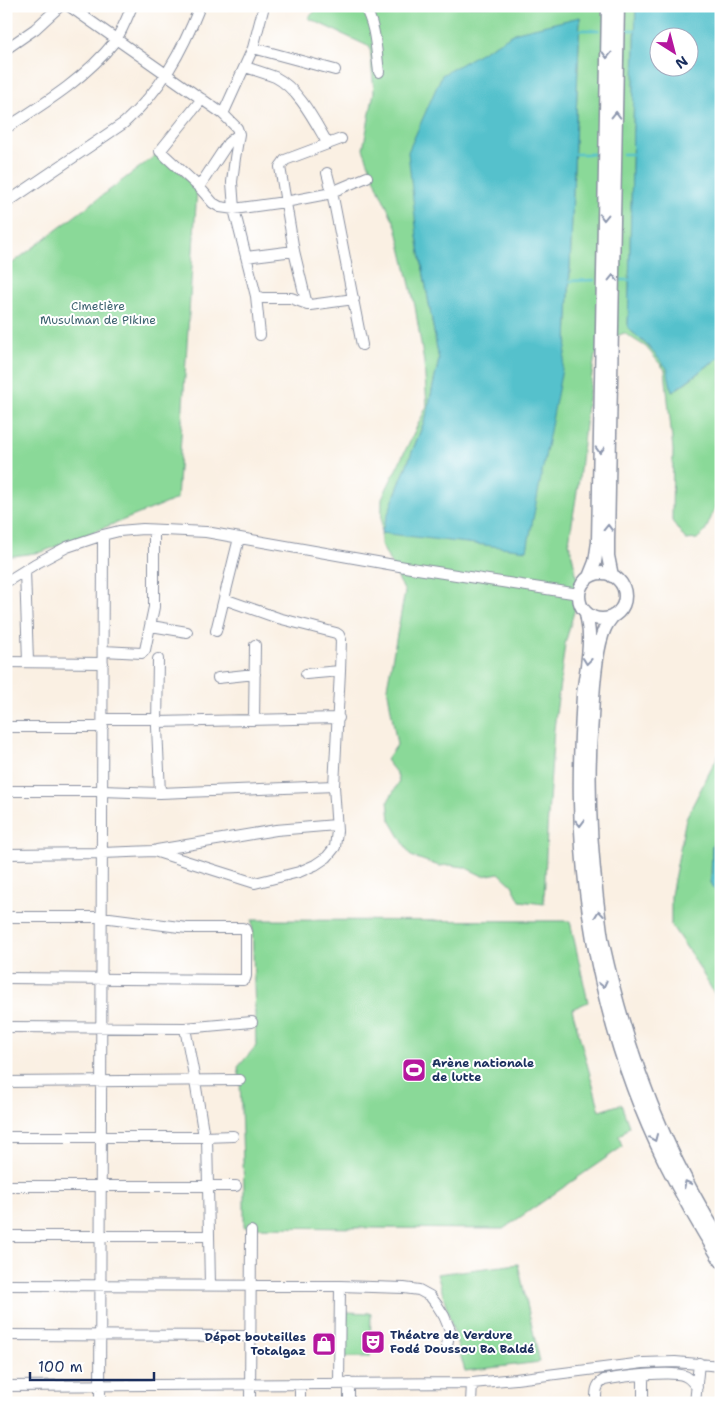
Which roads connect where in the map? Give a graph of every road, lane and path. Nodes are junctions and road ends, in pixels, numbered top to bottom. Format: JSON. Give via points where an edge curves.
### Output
{"nodes":[{"id":1,"x":60,"y":6,"type":"edge"},
{"id":2,"x":69,"y":6,"type":"edge"},
{"id":3,"x":132,"y":6,"type":"edge"},
{"id":4,"x":200,"y":6,"type":"edge"},
{"id":5,"x":264,"y":6,"type":"edge"},
{"id":6,"x":364,"y":6,"type":"edge"},
{"id":7,"x":608,"y":6,"type":"edge"},
{"id":8,"x":618,"y":6,"type":"edge"},
{"id":9,"x":116,"y":40,"type":"junction"},
{"id":10,"x":253,"y":48,"type":"junction"},
{"id":11,"x":6,"y":49,"type":"edge"},
{"id":12,"x":245,"y":67,"type":"junction"},
{"id":13,"x":335,"y":70,"type":"dead end"},
{"id":14,"x":380,"y":72,"type":"dead end"},
{"id":15,"x":167,"y":74,"type":"junction"},
{"id":16,"x":202,"y":99,"type":"junction"},
{"id":17,"x":223,"y":114,"type":"junction"},
{"id":18,"x":6,"y":128,"type":"edge"},
{"id":19,"x":239,"y":134,"type":"junction"},
{"id":20,"x":341,"y":139,"type":"dead end"},
{"id":21,"x":328,"y":144,"type":"junction"},
{"id":22,"x":327,"y":173,"type":"dead end"},
{"id":23,"x":367,"y":177,"type":"dead end"},
{"id":24,"x":199,"y":187,"type":"junction"},
{"id":25,"x":332,"y":192,"type":"junction"},
{"id":26,"x":285,"y":202,"type":"junction"},
{"id":27,"x":6,"y":203,"type":"edge"},
{"id":28,"x":234,"y":209,"type":"junction"},
{"id":29,"x":294,"y":251,"type":"junction"},
{"id":30,"x":246,"y":257,"type":"junction"},
{"id":31,"x":256,"y":296,"type":"junction"},
{"id":32,"x":354,"y":300,"type":"junction"},
{"id":33,"x":307,"y":305,"type":"junction"},
{"id":34,"x":260,"y":335,"type":"dead end"},
{"id":35,"x":362,"y":345,"type":"dead end"},
{"id":36,"x":154,"y":530,"type":"junction"},
{"id":37,"x":103,"y":534,"type":"junction"},
{"id":38,"x":239,"y":538,"type":"junction"},
{"id":39,"x":26,"y":570,"type":"junction"},
{"id":40,"x":612,"y":576,"type":"junction"},
{"id":41,"x":589,"y":578,"type":"junction"},
{"id":42,"x":6,"y":582,"type":"edge"},
{"id":43,"x":579,"y":594,"type":"junction"},
{"id":44,"x":224,"y":599,"type":"junction"},
{"id":45,"x":586,"y":613,"type":"junction"},
{"id":46,"x":613,"y":616,"type":"junction"},
{"id":47,"x":151,"y":626,"type":"junction"},
{"id":48,"x":216,"y":631,"type":"dead end"},
{"id":49,"x":187,"y":632,"type":"dead end"},
{"id":50,"x":255,"y":645,"type":"dead end"},
{"id":51,"x":103,"y":651,"type":"junction"},
{"id":52,"x":158,"y":659,"type":"dead end"},
{"id":53,"x":6,"y":662,"type":"edge"},
{"id":54,"x":28,"y":662,"type":"junction"},
{"id":55,"x":103,"y":662,"type":"junction"},
{"id":56,"x":340,"y":671,"type":"junction"},
{"id":57,"x":255,"y":674,"type":"junction"},
{"id":58,"x":306,"y":674,"type":"dead end"},
{"id":59,"x":218,"y":678,"type":"dead end"},
{"id":60,"x":339,"y":718,"type":"junction"},
{"id":61,"x":254,"y":720,"type":"junction"},
{"id":62,"x":157,"y":721,"type":"junction"},
{"id":63,"x":103,"y":723,"type":"junction"},
{"id":64,"x":6,"y":727,"type":"edge"},
{"id":65,"x":334,"y":786,"type":"junction"},
{"id":66,"x":6,"y":791,"type":"edge"},
{"id":67,"x":102,"y":791,"type":"junction"},
{"id":68,"x":160,"y":793,"type":"junction"},
{"id":69,"x":336,"y":826,"type":"junction"},
{"id":70,"x":154,"y":850,"type":"junction"},
{"id":71,"x":6,"y":854,"type":"edge"},
{"id":72,"x":102,"y":854,"type":"junction"},
{"id":73,"x":6,"y":917,"type":"edge"},
{"id":74,"x":102,"y":917,"type":"junction"},
{"id":75,"x":6,"y":978,"type":"edge"},
{"id":76,"x":102,"y":978,"type":"junction"},
{"id":77,"x":252,"y":1022,"type":"dead end"},
{"id":78,"x":6,"y":1027,"type":"edge"},
{"id":79,"x":102,"y":1028,"type":"junction"},
{"id":80,"x":185,"y":1028,"type":"junction"},
{"id":81,"x":240,"y":1080,"type":"dead end"},
{"id":82,"x":102,"y":1081,"type":"junction"},
{"id":83,"x":195,"y":1081,"type":"junction"},
{"id":84,"x":6,"y":1082,"type":"edge"},
{"id":85,"x":6,"y":1136,"type":"edge"},
{"id":86,"x":233,"y":1136,"type":"dead end"},
{"id":87,"x":101,"y":1137,"type":"junction"},
{"id":88,"x":205,"y":1137,"type":"junction"},
{"id":89,"x":6,"y":1186,"type":"edge"},
{"id":90,"x":101,"y":1186,"type":"junction"},
{"id":91,"x":209,"y":1186,"type":"junction"},
{"id":92,"x":236,"y":1186,"type":"dead end"},
{"id":93,"x":250,"y":1231,"type":"dead end"},
{"id":94,"x":6,"y":1236,"type":"edge"},
{"id":95,"x":101,"y":1236,"type":"junction"},
{"id":96,"x":209,"y":1236,"type":"junction"},
{"id":97,"x":721,"y":1241,"type":"edge"},
{"id":98,"x":721,"y":1261,"type":"edge"},
{"id":99,"x":6,"y":1285,"type":"edge"},
{"id":100,"x":101,"y":1285,"type":"junction"},
{"id":101,"x":210,"y":1285,"type":"junction"},
{"id":102,"x":250,"y":1286,"type":"junction"},
{"id":103,"x":340,"y":1286,"type":"junction"},
{"id":104,"x":6,"y":1335,"type":"edge"},
{"id":105,"x":101,"y":1336,"type":"junction"},
{"id":106,"x":250,"y":1336,"type":"junction"},
{"id":107,"x":447,"y":1345,"type":"dead end"},
{"id":108,"x":699,"y":1363,"type":"junction"},
{"id":109,"x":721,"y":1366,"type":"edge"},
{"id":110,"x":643,"y":1375,"type":"junction"},
{"id":111,"x":472,"y":1382,"type":"junction"},
{"id":112,"x":250,"y":1384,"type":"junction"},
{"id":113,"x":300,"y":1384,"type":"junction"},
{"id":114,"x":344,"y":1384,"type":"junction"},
{"id":115,"x":6,"y":1386,"type":"edge"},
{"id":116,"x":100,"y":1386,"type":"junction"},
{"id":117,"x":697,"y":1387,"type":"junction"},
{"id":118,"x":100,"y":1403,"type":"edge"},
{"id":119,"x":250,"y":1403,"type":"edge"},
{"id":120,"x":300,"y":1403,"type":"edge"},
{"id":121,"x":349,"y":1403,"type":"edge"},
{"id":122,"x":471,"y":1403,"type":"edge"},
{"id":123,"x":596,"y":1403,"type":"edge"},
{"id":124,"x":643,"y":1403,"type":"edge"},
{"id":125,"x":695,"y":1403,"type":"edge"}],
"edges":[{"from":1,"to":11,"type":"street"},
{"from":2,"to":9,"type":"street"},
{"from":3,"to":9,"type":"street"},
{"from":4,"to":15,"type":"street"},
{"from":5,"to":10,"type":"street"},
{"from":6,"to":14,"type":"street","via":[[373,27]]},
{"from":7,"to":41,"type":"main road","one_way":true,"via":[[598,542]]},
{"from":40,"to":8,"type":"main road","one_way":true,"via":[[608,541]]},
{"from":9,"to":15,"type":"street"},
{"from":9,"to":18,"type":"street","via":[[77,80]]},
{"from":10,"to":12,"type":"street"},
{"from":10,"to":13,"type":"street"},
{"from":12,"to":17,"type":"street"},
{"from":12,"to":21,"type":"street","via":[[285,84],[305,107]]},
{"from":15,"to":16,"type":"street"},
{"from":15,"to":27,"type":"street","via":[[141,108],[124,122]]},
{"from":16,"to":17,"type":"street"},
{"from":16,"to":24,"type":"street","via":[[160,151]]},
{"from":17,"to":19,"type":"street"},
{"from":19,"to":24,"type":"street","via":[[228,143]]},
{"from":19,"to":28,"type":"street","via":[[232,182]]},
{"from":20,"to":21,"type":"street"},
{"from":21,"to":26,"type":"street","via":[[281,164]]},
{"from":22,"to":25,"type":"street"},
{"from":23,"to":25,"type":"street"},
{"from":24,"to":28,"type":"street","via":[[213,203]]},
{"from":25,"to":26,"type":"street"},
{"from":25,"to":32,"type":"street"},
{"from":26,"to":28,"type":"street"},
{"from":26,"to":29,"type":"street"},
{"from":28,"to":30,"type":"street"},
{"from":29,"to":30,"type":"street"},
{"from":29,"to":33,"type":"street"},
{"from":30,"to":31,"type":"street"},
{"from":31,"to":33,"type":"street","via":[[291,298]]},
{"from":31,"to":34,"type":"street"},
{"from":32,"to":33,"type":"street"},
{"from":32,"to":35,"type":"street"},
{"from":36,"to":37,"type":"street"},
{"from":36,"to":38,"type":"street","via":[[206,532]]},
{"from":36,"to":47,"type":"street"},
{"from":37,"to":39,"type":"street","via":[[67,547]]},
{"from":37,"to":51,"type":"street"},
{"from":38,"to":43,"type":"street"},
{"from":38,"to":44,"type":"street"},
{"from":39,"to":42,"type":"street"},
{"from":39,"to":54,"type":"street"},
{"from":40,"to":41,"type":"main road","via":[[596,574]]},
{"from":40,"to":46,"type":"main road","via":[[621,584],[625,595],[622,607]]},
{"from":41,"to":43,"type":"main road"},
{"from":43,"to":45,"type":"main road"},
{"from":44,"to":48,"type":"street"},
{"from":44,"to":56,"type":"street","via":[[336,633],[341,640]]},
{"from":45,"to":46,"type":"main road","via":[[599,619]]},
{"from":45,"to":98,"type":"main road","one_way":true,"via":[[590,634],[581,731],[580,829],[584,883],[594,944],[614,1032],[640,1106],[664,1161]]},
{"from":97,"to":46,"type":"main road","one_way":true,"via":[[677,1164],[650,1102],[624,1028],[603,942],[593,868],[589,774],[598,656],[603,631]]},
{"from":47,"to":49,"type":"street"},
{"from":47,"to":51,"type":"street","via":[[144,652]]},
{"from":50,"to":57,"type":"street"},
{"from":51,"to":55,"type":"street"},
{"from":52,"to":62,"type":"street"},
{"from":53,"to":54,"type":"street"},
{"from":54,"to":55,"type":"street"},
{"from":55,"to":63,"type":"street"},
{"from":56,"to":58,"type":"street"},
{"from":56,"to":60,"type":"street"},
{"from":57,"to":59,"type":"street"},
{"from":57,"to":61,"type":"street"},
{"from":60,"to":61,"type":"street"},
{"from":60,"to":65,"type":"street"},
{"from":61,"to":62,"type":"street"},
{"from":62,"to":63,"type":"street"},
{"from":62,"to":68,"type":"street"},
{"from":63,"to":64,"type":"street"},
{"from":63,"to":67,"type":"street"},
{"from":65,"to":68,"type":"street"},
{"from":65,"to":69,"type":"street"},
{"from":66,"to":67,"type":"street"},
{"from":67,"to":68,"type":"street"},
{"from":67,"to":72,"type":"street"},
{"from":69,"to":70,"type":"street","via":[[276,830]]},
{"from":69,"to":70,"type":"street","via":[[335,847],[327,857],[299,872],[255,883]]},
{"from":70,"to":72,"type":"street"},
{"from":71,"to":72,"type":"street"},
{"from":72,"to":74,"type":"street"},
{"from":73,"to":74,"type":"street"},
{"from":74,"to":76,"type":"street"},
{"from":74,"to":76,"type":"street","via":[[187,928],[242,928],[246,932],[246,976],[243,980]]},
{"from":75,"to":76,"type":"street"},
{"from":76,"to":79,"type":"street"},
{"from":77,"to":80,"type":"street"},
{"from":78,"to":79,"type":"street"},
{"from":79,"to":80,"type":"street"},
{"from":79,"to":82,"type":"street"},
{"from":80,"to":83,"type":"street"},
{"from":81,"to":83,"type":"street"},
{"from":82,"to":83,"type":"street"},
{"from":82,"to":84,"type":"street"},
{"from":82,"to":87,"type":"street"},
{"from":83,"to":88,"type":"street"},
{"from":85,"to":87,"type":"street"},
{"from":86,"to":88,"type":"street"},
{"from":87,"to":88,"type":"street"},
{"from":87,"to":90,"type":"street"},
{"from":88,"to":91,"type":"street"},
{"from":89,"to":90,"type":"street"},
{"from":90,"to":91,"type":"street"},
{"from":90,"to":95,"type":"street"},
{"from":91,"to":92,"type":"street"},
{"from":91,"to":96,"type":"street"},
{"from":93,"to":102,"type":"street"},
{"from":94,"to":95,"type":"street"},
{"from":95,"to":96,"type":"street"},
{"from":95,"to":100,"type":"street"},
{"from":96,"to":101,"type":"street"},
{"from":99,"to":100,"type":"street"},
{"from":100,"to":101,"type":"street"},
{"from":100,"to":105,"type":"street"},
{"from":101,"to":102,"type":"street"},
{"from":102,"to":103,"type":"street"},
{"from":102,"to":106,"type":"street"},
{"from":103,"to":107,"type":"street","via":[[419,1290],[430,1296],[450,1330]]},
{"from":103,"to":114,"type":"street"},
{"from":104,"to":105,"type":"street"},
{"from":105,"to":106,"type":"street"},
{"from":105,"to":116,"type":"street"},
{"from":106,"to":112,"type":"street"},
{"from":108,"to":109,"type":"street"},
{"from":108,"to":111,"type":"street","via":[[643,1363]]},
{"from":108,"to":117,"type":"street"},
{"from":110,"to":117,"type":"street","via":[[678,1374],[686,1376]]},
{"from":110,"to":123,"type":"street","via":[[600,1382],[596,1387]]},
{"from":110,"to":124,"type":"street"},
{"from":111,"to":114,"type":"street"},
{"from":111,"to":122,"type":"street"},
{"from":112,"to":113,"type":"street"},
{"from":112,"to":116,"type":"street"},
{"from":112,"to":119,"type":"street"},
{"from":113,"to":114,"type":"street"},
{"from":113,"to":120,"type":"street"},
{"from":114,"to":121,"type":"street"},
{"from":115,"to":116,"type":"street"},
{"from":116,"to":118,"type":"street"},
{"from":117,"to":125,"type":"street"}]}
